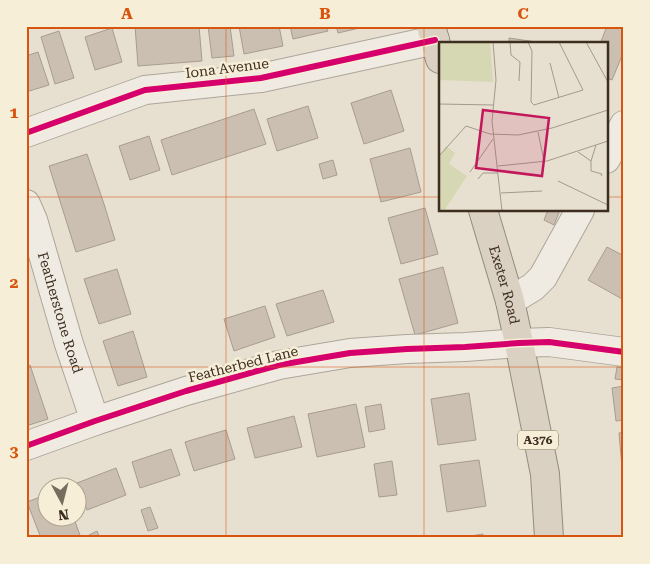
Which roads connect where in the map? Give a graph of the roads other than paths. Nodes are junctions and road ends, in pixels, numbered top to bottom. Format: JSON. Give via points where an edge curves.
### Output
{"nodes":[{"id":1,"x":435,"y":42,"type":"edge"},
{"id":2,"x":624,"y":125,"type":"edge"},
{"id":3,"x":26,"y":133,"type":"edge"},
{"id":4,"x":608,"y":155,"type":"edge"},
{"id":5,"x":26,"y":204,"type":"edge"},
{"id":6,"x":483,"y":211,"type":"edge"},
{"id":7,"x":579,"y":211,"type":"edge"},
{"id":8,"x":510,"y":301,"type":"junction"},
{"id":9,"x":519,"y":343,"type":"junction"},
{"id":10,"x":624,"y":352,"type":"edge"},
{"id":11,"x":94,"y":421,"type":"junction"},
{"id":12,"x":26,"y":446,"type":"edge"},
{"id":13,"x":549,"y":538,"type":"edge"}],
"edges":[{"from":1,"to":3,"type":"street","name":"Iona Avenue","via":[[261,78],[145,90]]},
{"from":2,"to":4,"type":"street"},
{"from":5,"to":11,"type":"street","name":"Featherstone Road"},
{"from":6,"to":8,"type":"highway","name":"Exeter Road","number":"A376"},
{"from":7,"to":8,"type":"street","via":[[543,277]]},
{"from":8,"to":9,"type":"highway","name":"Exeter Road","number":"A376"},
{"from":9,"to":10,"type":"street","name":"Featherbed Lane","via":[[549,342]]},
{"from":9,"to":11,"type":"street","name":"Featherbed Lane","via":[[350,353],[279,365]]},
{"from":9,"to":13,"type":"highway","name":"Exeter Road","number":"A376","via":[[545,474]]},
{"from":11,"to":12,"type":"street","name":"Featherbed Lane"}]}
